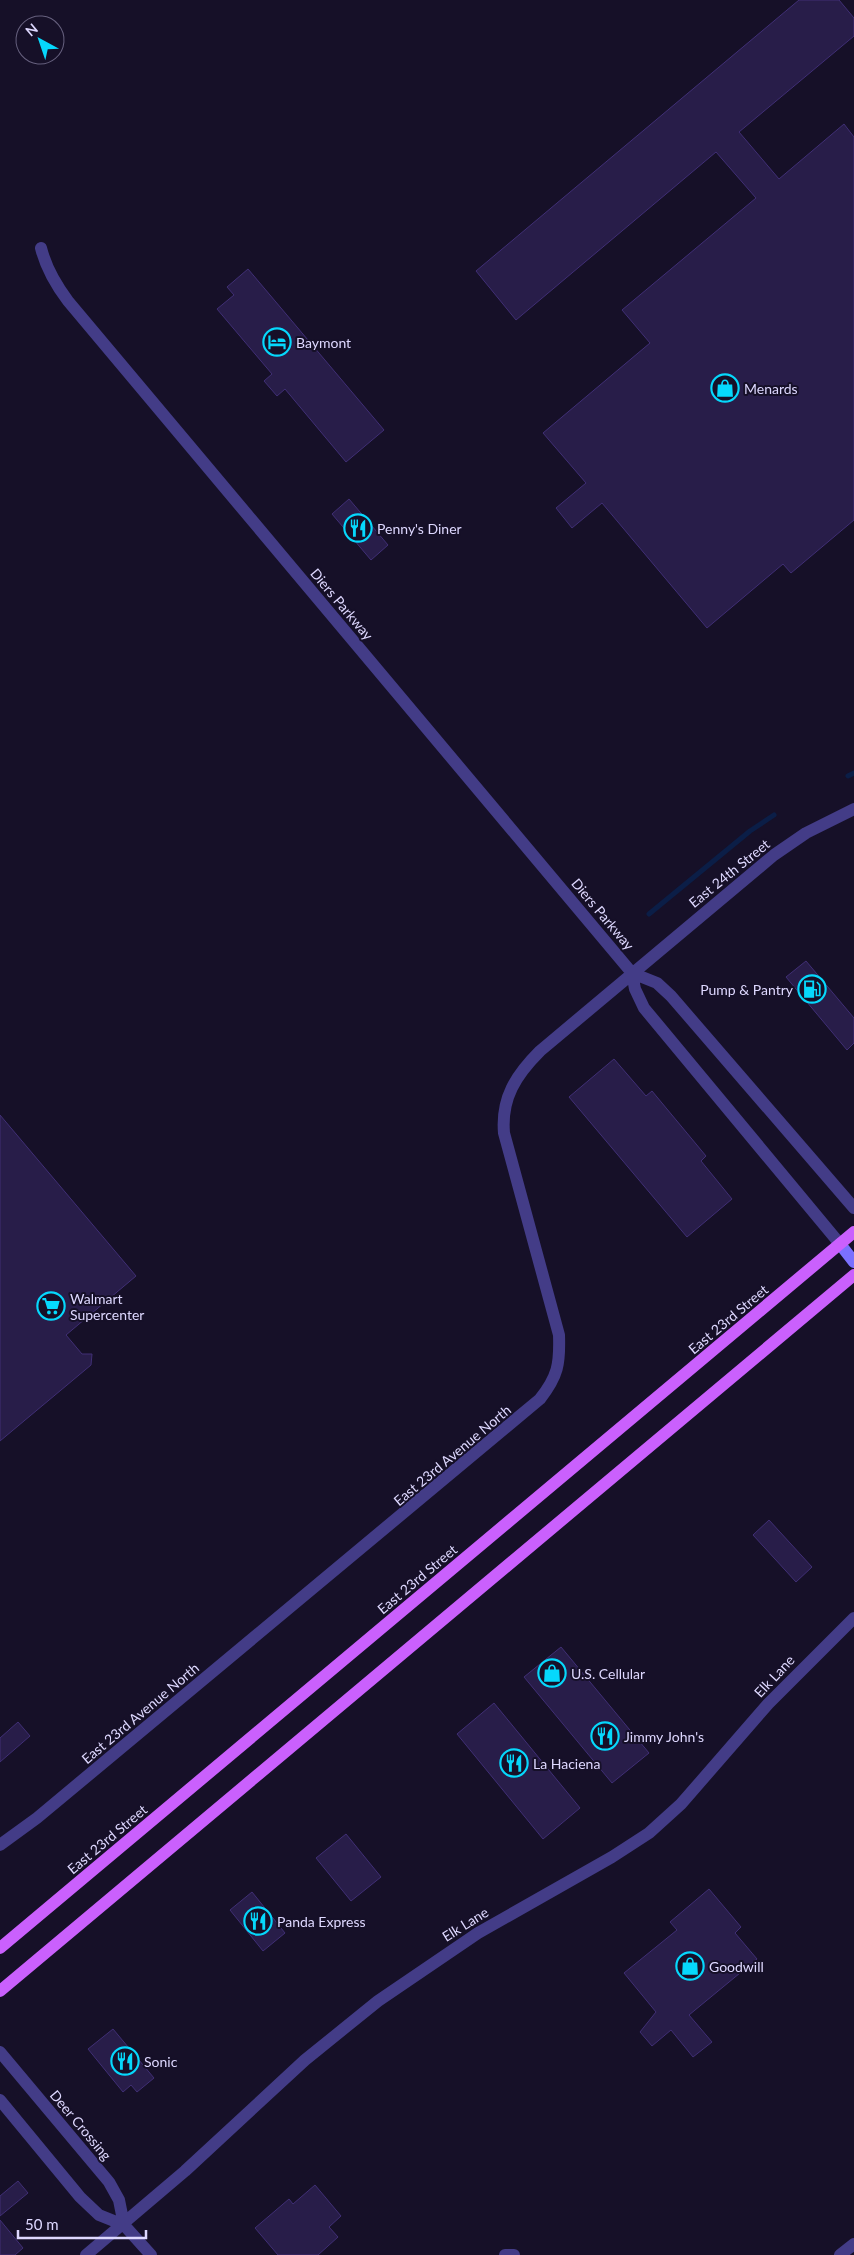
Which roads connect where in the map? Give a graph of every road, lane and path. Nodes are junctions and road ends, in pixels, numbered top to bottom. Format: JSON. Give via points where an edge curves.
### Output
{"nodes":[{"id":1,"x":41,"y":248,"type":"dead end"},
{"id":2,"x":854,"y":809,"type":"edge"},
{"id":3,"x":632,"y":973,"type":"junction"},
{"id":4,"x":854,"y":1208,"type":"edge"},
{"id":5,"x":854,"y":1232,"type":"edge"},
{"id":6,"x":840,"y":1244,"type":"junction"},
{"id":7,"x":854,"y":1262,"type":"edge"},
{"id":8,"x":854,"y":1275,"type":"edge"},
{"id":9,"x":854,"y":1618,"type":"edge"},
{"id":10,"x":0,"y":1845,"type":"edge"},
{"id":11,"x":0,"y":1948,"type":"edge"},
{"id":12,"x":0,"y":1990,"type":"edge"},
{"id":13,"x":0,"y":2052,"type":"edge"},
{"id":14,"x":0,"y":2100,"type":"edge"},
{"id":15,"x":124,"y":2225,"type":"junction"},
{"id":16,"x":854,"y":2244,"type":"edge"},
{"id":17,"x":86,"y":2255,"type":"edge"},
{"id":18,"x":151,"y":2255,"type":"edge"},
{"id":19,"x":505,"y":2255,"type":"edge"},
{"id":20,"x":514,"y":2255,"type":"edge"},
{"id":21,"x":840,"y":2255,"type":"edge"}],
"edges":[{"from":1,"to":3,"type":"street","name":"Diers Parkway","via":[[44,261],[68,301]]},
{"from":2,"to":3,"type":"street","name":"East 24th Street","via":[[806,833],[774,855]]},
{"from":3,"to":4,"type":"street","name":"Diers Parkway","via":[[657,983],[671,996]]},
{"from":3,"to":6,"type":"street","name":"Diers Parkway","via":[[644,1008]]},
{"from":3,"to":10,"type":"street","name":"East 23rd Avenue North","via":[[535,1056],[517,1077],[506,1100],[503,1122],[508,1152],[559,1335],[560,1361],[548,1389],[529,1410],[37,1818]]},
{"from":5,"to":6,"type":"main road","name":"East 23rd Street"},
{"from":6,"to":7,"type":"main road","name":"Diers Parkway"},
{"from":6,"to":11,"type":"main road","name":"East 23rd Street"},
{"from":8,"to":12,"type":"main road"},
{"from":9,"to":15,"type":"street","name":"Elk Lane","via":[[768,1704],[681,1804],[649,1833],[478,1933],[384,1996],[305,2060]]},
{"from":13,"to":15,"type":"street","name":"Deer Crossing","via":[[109,2182],[119,2200]]},
{"from":14,"to":15,"type":"street","via":[[92,2209]]},
{"from":15,"to":17,"type":"street","name":"Elk Lane"},
{"from":15,"to":18,"type":"street"},
{"from":16,"to":21,"type":"street"},
{"from":19,"to":20,"type":"street"}]}
